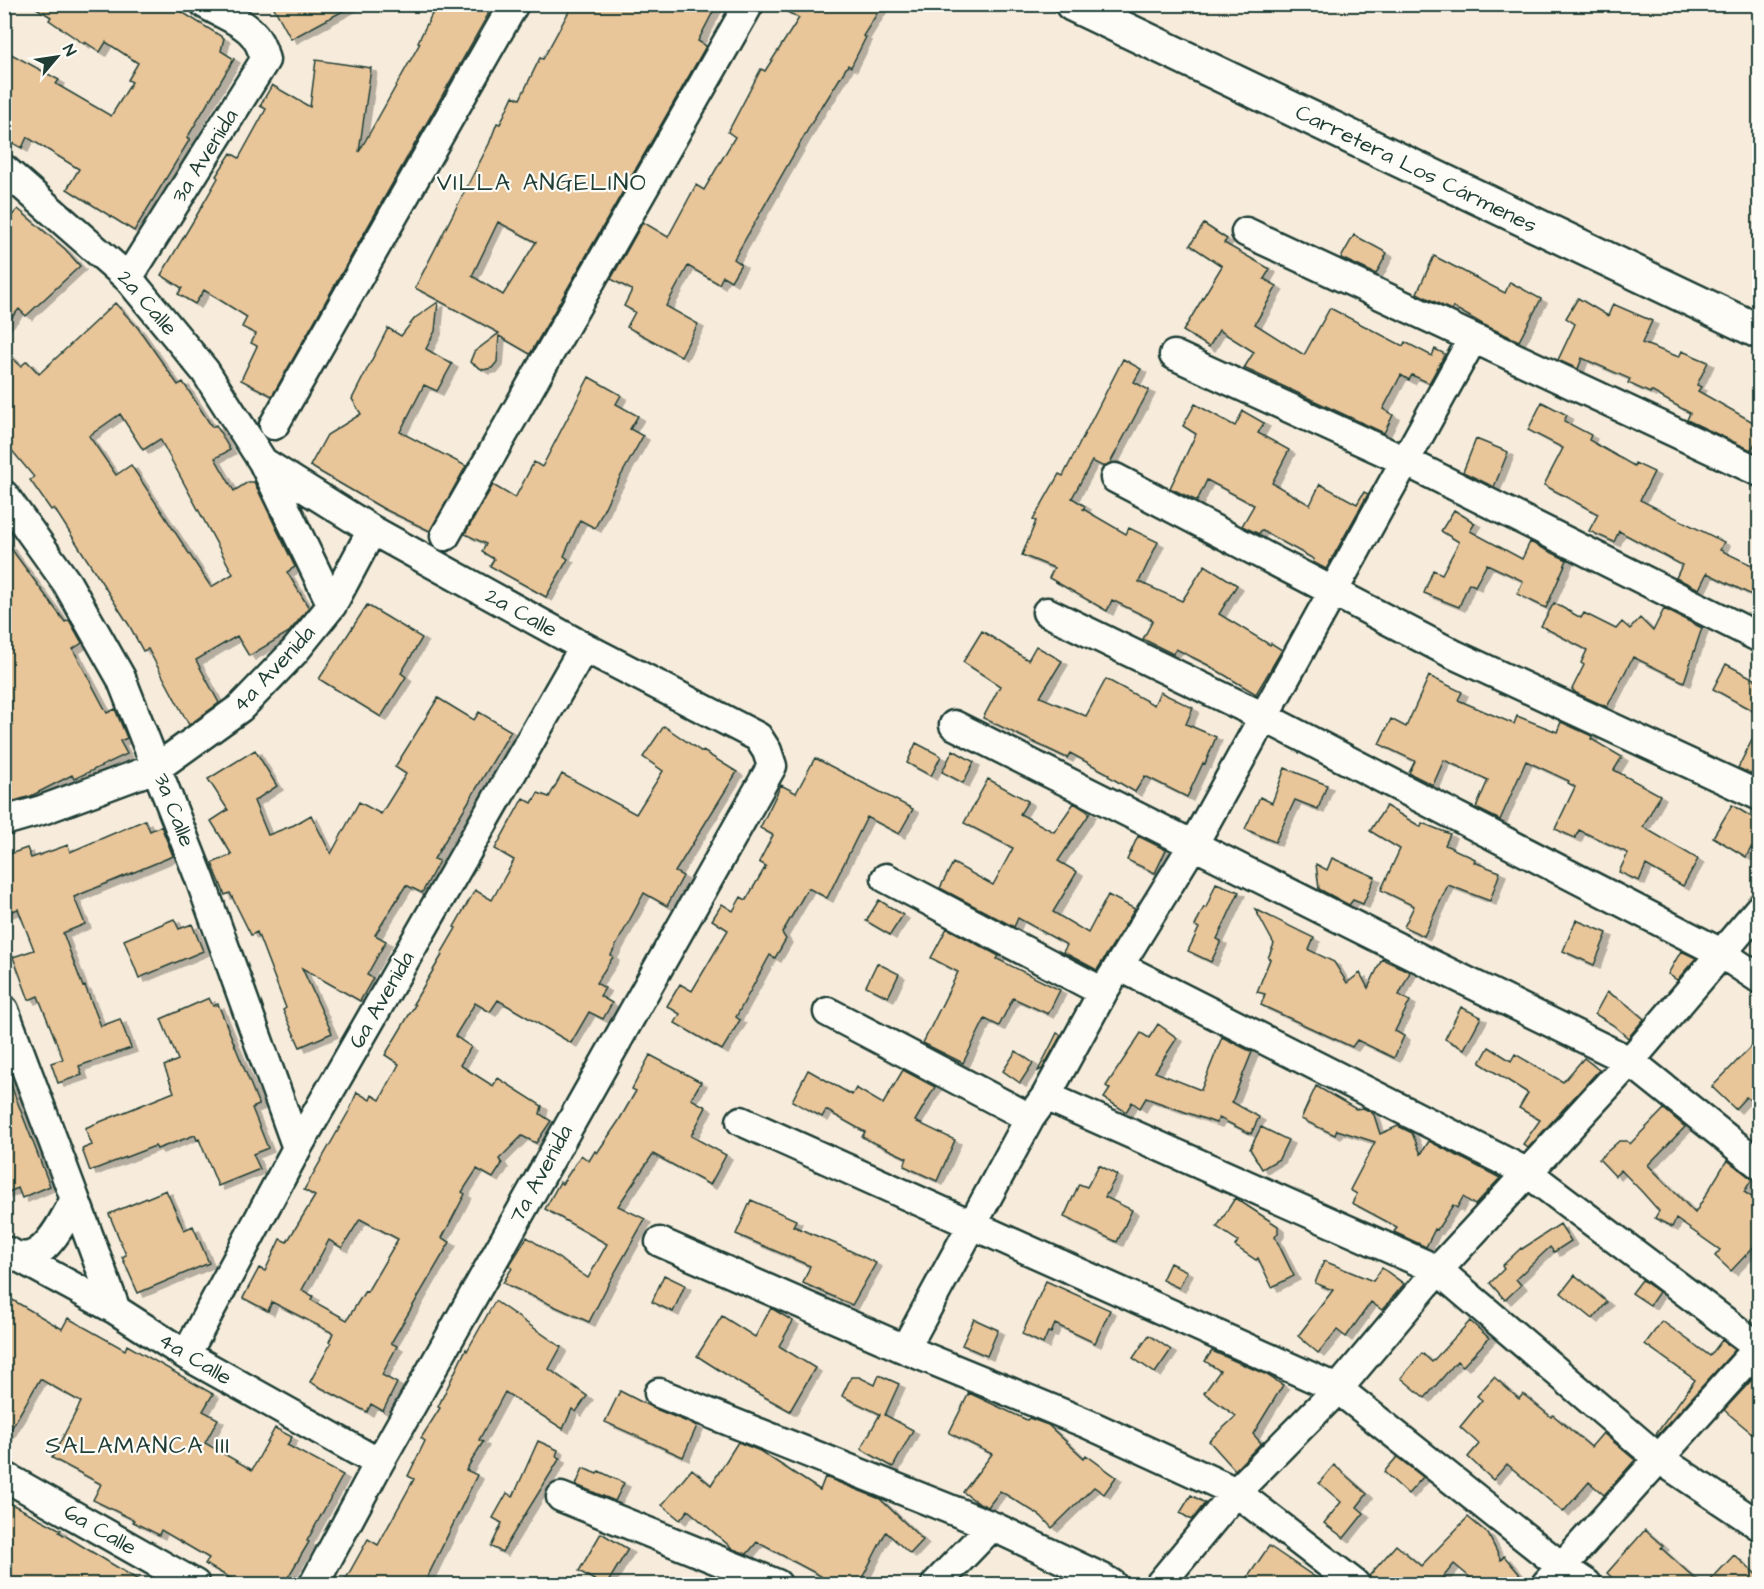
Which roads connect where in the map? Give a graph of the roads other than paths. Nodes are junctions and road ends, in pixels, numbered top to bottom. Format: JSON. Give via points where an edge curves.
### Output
{"nodes":[{"id":1,"x":205,"y":4,"type":"edge"},
{"id":2,"x":514,"y":4,"type":"edge"},
{"id":3,"x":749,"y":4,"type":"edge"},
{"id":4,"x":1072,"y":4,"type":"edge"},
{"id":5,"x":4,"y":169,"type":"edge"},
{"id":6,"x":1246,"y":232,"type":"dead end"},
{"id":7,"x":128,"y":278,"type":"junction"},
{"id":8,"x":1760,"y":332,"type":"edge"},
{"id":9,"x":1473,"y":338,"type":"junction"},
{"id":10,"x":1174,"y":355,"type":"dead end"},
{"id":11,"x":274,"y":425,"type":"dead end"},
{"id":12,"x":1405,"y":461,"type":"junction"},
{"id":13,"x":262,"y":462,"type":"junction"},
{"id":14,"x":1760,"y":472,"type":"edge"},
{"id":15,"x":1115,"y":478,"type":"dead end"},
{"id":16,"x":4,"y":495,"type":"edge"},
{"id":17,"x":372,"y":530,"type":"junction"},
{"id":18,"x":445,"y":536,"type":"dead end"},
{"id":19,"x":1333,"y":591,"type":"junction"},
{"id":20,"x":332,"y":605,"type":"junction"},
{"id":21,"x":1047,"y":612,"type":"dead end"},
{"id":22,"x":1760,"y":638,"type":"edge"},
{"id":23,"x":584,"y":647,"type":"junction"},
{"id":24,"x":1264,"y":717,"type":"junction"},
{"id":25,"x":954,"y":725,"type":"dead end"},
{"id":26,"x":771,"y":766,"type":"joint"},
{"id":27,"x":158,"y":767,"type":"junction"},
{"id":28,"x":1760,"y":796,"type":"edge"},
{"id":29,"x":4,"y":821,"type":"edge"},
{"id":30,"x":1193,"y":845,"type":"junction"},
{"id":31,"x":886,"y":879,"type":"dead end"},
{"id":32,"x":1760,"y":908,"type":"edge"},
{"id":33,"x":1721,"y":953,"type":"junction"},
{"id":34,"x":1119,"y":966,"type":"junction"},
{"id":35,"x":1760,"y":979,"type":"edge"},
{"id":36,"x":1103,"y":992,"type":"junction"},
{"id":37,"x":4,"y":1010,"type":"edge"},
{"id":38,"x":828,"y":1011,"type":"dead end"},
{"id":39,"x":1630,"y":1060,"type":"junction"},
{"id":40,"x":1038,"y":1107,"type":"junction"},
{"id":41,"x":741,"y":1121,"type":"dead end"},
{"id":42,"x":297,"y":1148,"type":"junction"},
{"id":43,"x":1760,"y":1165,"type":"edge"},
{"id":44,"x":1528,"y":1173,"type":"junction"},
{"id":45,"x":75,"y":1199,"type":"junction"},
{"id":46,"x":972,"y":1225,"type":"junction"},
{"id":47,"x":660,"y":1242,"type":"dead end"},
{"id":48,"x":9,"y":1253,"type":"edge"},
{"id":49,"x":1438,"y":1270,"type":"junction"},
{"id":50,"x":116,"y":1310,"type":"junction"},
{"id":51,"x":1759,"y":1347,"type":"edge"},
{"id":52,"x":905,"y":1349,"type":"junction"},
{"id":53,"x":186,"y":1355,"type":"junction"},
{"id":54,"x":1338,"y":1389,"type":"junction"},
{"id":55,"x":659,"y":1393,"type":"dead end"},
{"id":56,"x":1658,"y":1458,"type":"junction"},
{"id":57,"x":379,"y":1463,"type":"junction"},
{"id":58,"x":4,"y":1476,"type":"edge"},
{"id":59,"x":1236,"y":1492,"type":"junction"},
{"id":60,"x":561,"y":1497,"type":"dead end"},
{"id":61,"x":992,"y":1526,"type":"junction"},
{"id":62,"x":1760,"y":1526,"type":"edge"},
{"id":63,"x":1554,"y":1576,"type":"edge"},
{"id":64,"x":195,"y":1584,"type":"edge"},
{"id":65,"x":314,"y":1584,"type":"edge"},
{"id":66,"x":777,"y":1584,"type":"edge"},
{"id":67,"x":936,"y":1584,"type":"edge"},
{"id":68,"x":1112,"y":1584,"type":"edge"},
{"id":69,"x":1160,"y":1584,"type":"edge"},
{"id":70,"x":1355,"y":1584,"type":"edge"},
{"id":71,"x":1587,"y":1584,"type":"edge"}],
"edges":[{"from":1,"to":7,"type":"street","name":"3a Avenida","via":[[253,31],[265,60]]},
{"from":2,"to":11,"type":"street"},
{"from":3,"to":18,"type":"street"},
{"from":4,"to":8,"type":"main road","name":"Carretera Los Cármenes"},
{"from":5,"to":7,"type":"street","name":"2a Calle"},
{"from":6,"to":9,"type":"street"},
{"from":7,"to":13,"type":"street","name":"2a Calle","via":[[205,371]]},
{"from":9,"to":12,"type":"street"},
{"from":9,"to":14,"type":"street"},
{"from":10,"to":12,"type":"street"},
{"from":12,"to":19,"type":"street"},
{"from":12,"to":22,"type":"street"},
{"from":13,"to":17,"type":"street","name":"2a Calle"},
{"from":13,"to":20,"type":"street","name":"2a Calle"},
{"from":15,"to":19,"type":"street"},
{"from":16,"to":27,"type":"street","name":"3a Calle","via":[[67,583],[121,678]]},
{"from":17,"to":20,"type":"street","name":"4a Avenida"},
{"from":17,"to":23,"type":"street","name":"2a Calle"},
{"from":19,"to":24,"type":"street"},
{"from":19,"to":28,"type":"street","via":[[1453,654]]},
{"from":20,"to":27,"type":"street","name":"4a Avenida","via":[[240,708]]},
{"from":21,"to":24,"type":"street"},
{"from":23,"to":26,"type":"street","name":"2a Calle","via":[[758,737]]},
{"from":23,"to":42,"type":"street","name":"6a Avenida"},
{"from":24,"to":30,"type":"street"},
{"from":24,"to":33,"type":"street"},
{"from":25,"to":30,"type":"street"},
{"from":26,"to":57,"type":"street","name":"7a Avenida"},
{"from":27,"to":29,"type":"street","name":"4a Avenida"},
{"from":27,"to":42,"type":"street","name":"3a Calle"},
{"from":30,"to":34,"type":"street"},
{"from":30,"to":39,"type":"street"},
{"from":31,"to":36,"type":"street"},
{"from":32,"to":33,"type":"street"},
{"from":33,"to":35,"type":"street"},
{"from":33,"to":39,"type":"street"},
{"from":34,"to":36,"type":"street"},
{"from":34,"to":44,"type":"street"},
{"from":36,"to":40,"type":"street"},
{"from":37,"to":45,"type":"street"},
{"from":38,"to":40,"type":"street"},
{"from":39,"to":43,"type":"street"},
{"from":39,"to":44,"type":"street"},
{"from":40,"to":46,"type":"street"},
{"from":40,"to":49,"type":"street"},
{"from":41,"to":46,"type":"street"},
{"from":42,"to":53,"type":"street","name":"6a Avenida"},
{"from":44,"to":49,"type":"street"},
{"from":44,"to":51,"type":"street"},
{"from":45,"to":48,"type":"street","via":[[61,1227],[44,1246],[29,1256]]},
{"from":45,"to":50,"type":"street"},
{"from":46,"to":52,"type":"street"},
{"from":46,"to":54,"type":"street"},
{"from":47,"to":52,"type":"street"},
{"from":48,"to":50,"type":"street","name":"4a Calle"},
{"from":49,"to":54,"type":"street"},
{"from":49,"to":56,"type":"street"},
{"from":50,"to":53,"type":"street","name":"4a Calle"},
{"from":51,"to":56,"type":"street"},
{"from":52,"to":59,"type":"street","via":[[1088,1424]]},
{"from":53,"to":57,"type":"street","name":"4a Calle"},
{"from":54,"to":59,"type":"street"},
{"from":54,"to":63,"type":"street"},
{"from":55,"to":61,"type":"street"},
{"from":56,"to":62,"type":"street"},
{"from":56,"to":63,"type":"street"},
{"from":57,"to":65,"type":"street","name":"7a Avenida"},
{"from":58,"to":64,"type":"street","name":"6a Calle"},
{"from":59,"to":69,"type":"street"},
{"from":59,"to":70,"type":"street"},
{"from":60,"to":66,"type":"street"},
{"from":61,"to":67,"type":"street"},
{"from":61,"to":68,"type":"street"},
{"from":63,"to":71,"type":"street"}]}
